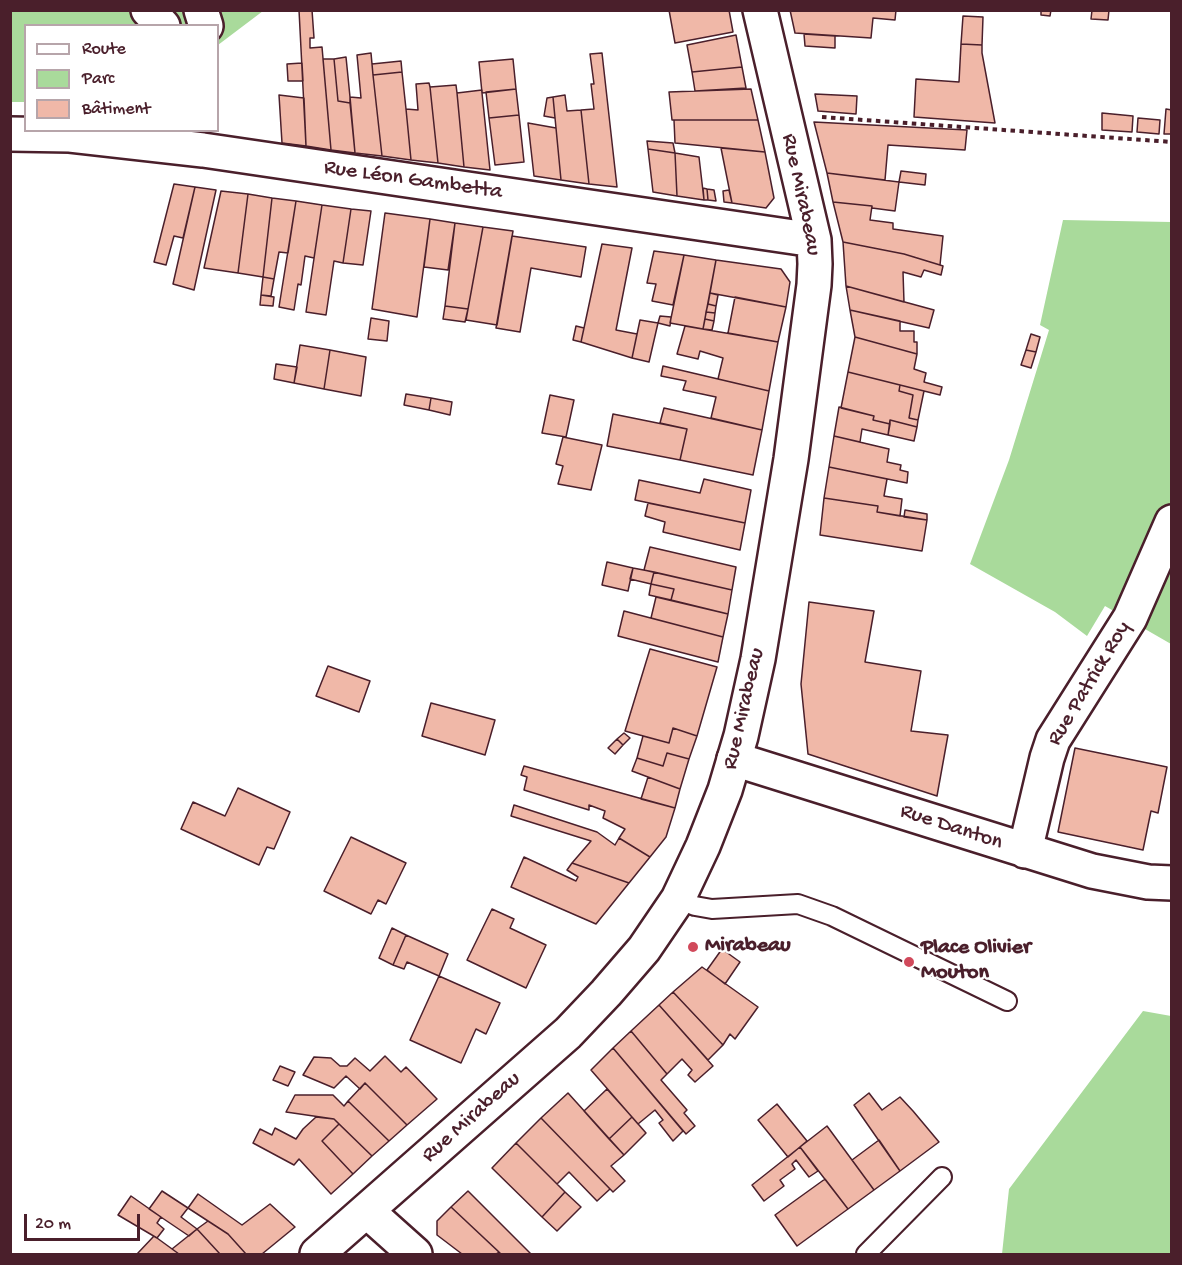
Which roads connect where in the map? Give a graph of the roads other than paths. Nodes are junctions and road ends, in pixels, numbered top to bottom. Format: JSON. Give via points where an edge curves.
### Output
{"nodes":[{"id":1,"x":148,"y":10,"type":"edge"},
{"id":2,"x":760,"y":10,"type":"edge"},
{"id":3,"x":160,"y":24,"type":"edge"},
{"id":4,"x":10,"y":134,"type":"edge"},
{"id":5,"x":202,"y":137,"type":"edge"},
{"id":6,"x":814,"y":240,"type":"junction"},
{"id":7,"x":1172,"y":522,"type":"edge"},
{"id":8,"x":735,"y":759,"type":"junction"},
{"id":9,"x":1025,"y":851,"type":"junction"},
{"id":10,"x":1172,"y":883,"type":"edge"},
{"id":11,"x":678,"y":899,"type":"junction"},
{"id":12,"x":1007,"y":1001,"type":"dead end"},
{"id":13,"x":942,"y":1177,"type":"dead end"},
{"id":14,"x":368,"y":1212,"type":"junction"},
{"id":15,"x":317,"y":1254,"type":"edge"},
{"id":16,"x":415,"y":1254,"type":"edge"},
{"id":17,"x":866,"y":1254,"type":"edge"}],
"edges":[{"from":1,"to":3,"type":"street"},
{"from":2,"to":6,"type":"street","name":"Rue Mirabeau"},
{"from":4,"to":5,"type":"street","name":"Rue Léon Gambetta"},
{"from":5,"to":6,"type":"street","name":"Rue Léon Gambetta"},
{"from":6,"to":8,"type":"street","name":"Rue Mirabeau","via":[[814,285],[791,459],[758,659]]},
{"from":7,"to":9,"type":"street","name":"Rue Patrick Roy","via":[[1130,618],[1053,740]]},
{"from":8,"to":9,"type":"street","name":"Rue Danton"},
{"from":8,"to":11,"type":"street","name":"Rue Mirabeau","via":[[716,816]]},
{"from":9,"to":10,"type":"street","name":"Rue Danton","via":[[1120,877]]},
{"from":11,"to":12,"type":"lane","via":[[712,909],[798,904],[832,916]]},
{"from":11,"to":14,"type":"street","name":"Rue Mirabeau","via":[[644,949],[586,1014]]},
{"from":13,"to":17,"type":"lane"},
{"from":14,"to":15,"type":"street","name":"Rue Mirabeau"},
{"from":14,"to":16,"type":"street"}]}
